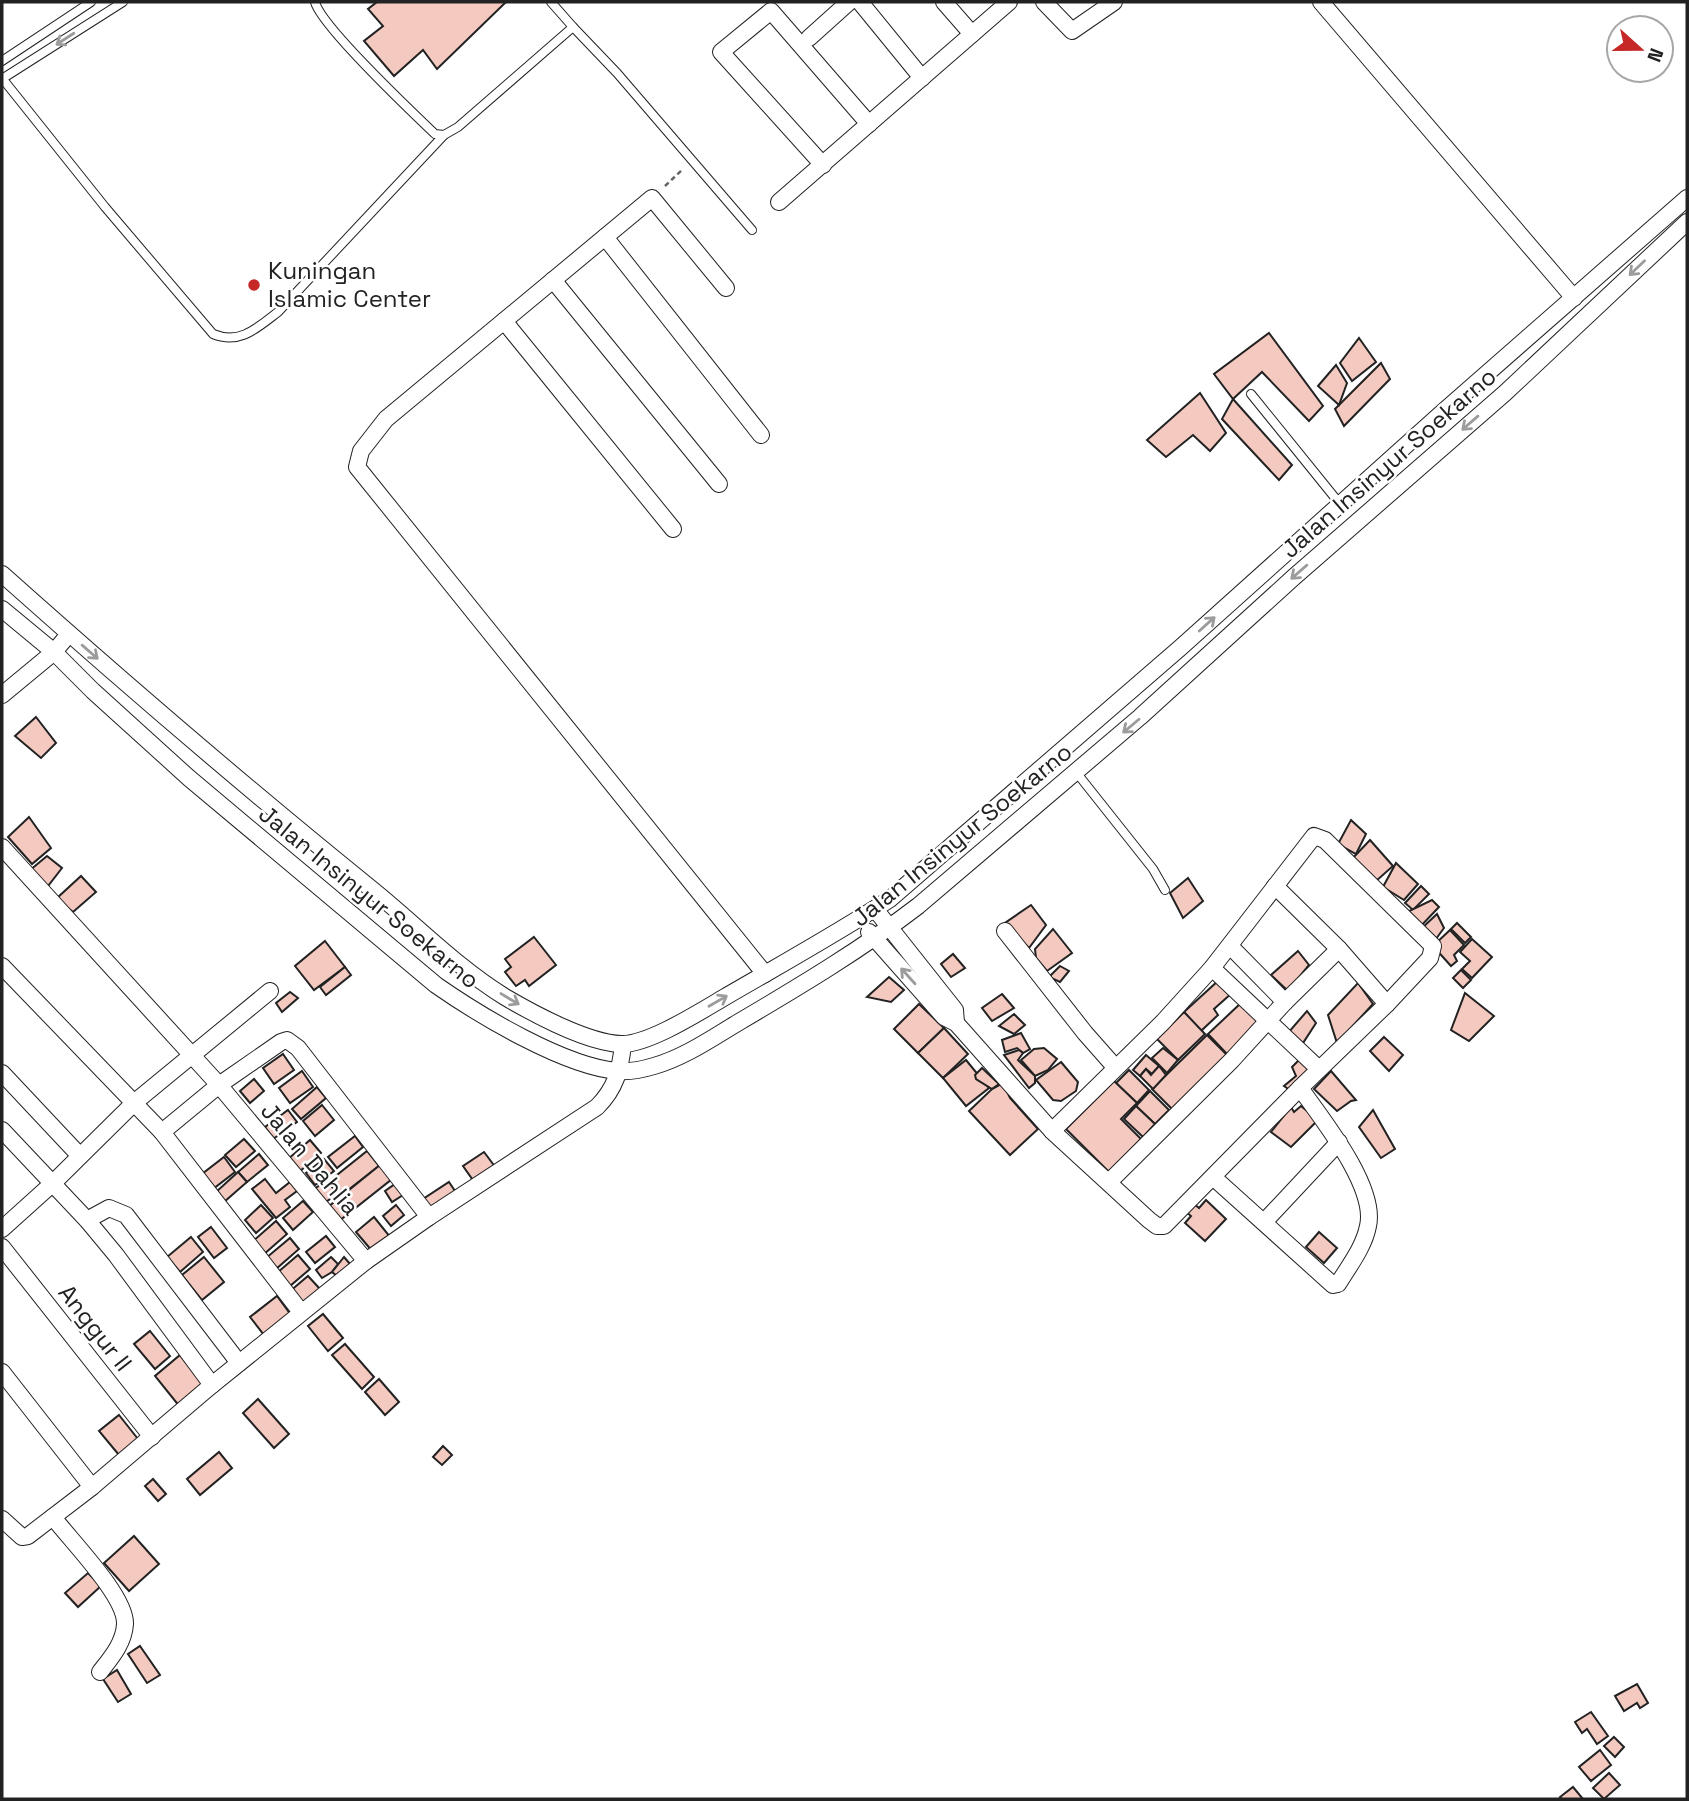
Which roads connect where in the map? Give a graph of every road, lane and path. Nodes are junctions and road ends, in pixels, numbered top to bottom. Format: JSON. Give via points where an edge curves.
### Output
{"nodes":[{"id":1,"x":91,"y":2,"type":"edge"},
{"id":2,"x":122,"y":2,"type":"edge"},
{"id":3,"x":315,"y":2,"type":"edge"},
{"id":4,"x":551,"y":2,"type":"edge"},
{"id":5,"x":849,"y":2,"type":"edge"},
{"id":6,"x":860,"y":2,"type":"edge"},
{"id":7,"x":944,"y":2,"type":"edge"},
{"id":8,"x":1009,"y":2,"type":"edge"},
{"id":9,"x":1044,"y":2,"type":"edge"},
{"id":10,"x":1114,"y":2,"type":"edge"},
{"id":11,"x":1321,"y":2,"type":"edge"},
{"id":12,"x":573,"y":27,"type":"junction"},
{"id":13,"x":972,"y":34,"type":"junction"},
{"id":14,"x":809,"y":38,"type":"dead end"},
{"id":15,"x":2,"y":61,"type":"edge"},
{"id":16,"x":922,"y":78,"type":"junction"},
{"id":17,"x":2,"y":79,"type":"edge"},
{"id":18,"x":869,"y":124,"type":"junction"},
{"id":19,"x":444,"y":135,"type":"junction"},
{"id":20,"x":693,"y":160,"type":"junction"},
{"id":21,"x":823,"y":164,"type":"junction"},
{"id":22,"x":652,"y":198,"type":"junction"},
{"id":23,"x":1687,"y":198,"type":"edge"},
{"id":24,"x":779,"y":202,"type":"dead end"},
{"id":25,"x":1687,"y":222,"type":"edge"},
{"id":26,"x":752,"y":230,"type":"dead end"},
{"id":27,"x":605,"y":237,"type":"junction"},
{"id":28,"x":553,"y":280,"type":"junction"},
{"id":29,"x":726,"y":288,"type":"dead end"},
{"id":30,"x":1574,"y":298,"type":"junction"},
{"id":31,"x":504,"y":321,"type":"junction"},
{"id":32,"x":1251,"y":394,"type":"dead end"},
{"id":33,"x":761,"y":435,"type":"dead end"},
{"id":34,"x":719,"y":484,"type":"dead end"},
{"id":35,"x":1340,"y":504,"type":"junction"},
{"id":36,"x":673,"y":529,"type":"dead end"},
{"id":37,"x":2,"y":574,"type":"edge"},
{"id":38,"x":2,"y":609,"type":"edge"},
{"id":39,"x":69,"y":634,"type":"junction"},
{"id":40,"x":54,"y":652,"type":"junction"},
{"id":41,"x":1173,"y":654,"type":"junction"},
{"id":42,"x":1188,"y":673,"type":"junction"},
{"id":43,"x":2,"y":695,"type":"edge"},
{"id":44,"x":211,"y":755,"type":"junction"},
{"id":45,"x":1076,"y":772,"type":"junction"},
{"id":46,"x":189,"y":778,"type":"junction"},
{"id":47,"x":2,"y":847,"type":"edge"},
{"id":48,"x":1275,"y":886,"type":"junction"},
{"id":49,"x":1165,"y":890,"type":"dead end"},
{"id":50,"x":875,"y":909,"type":"junction"},
{"id":51,"x":858,"y":920,"type":"junction"},
{"id":52,"x":891,"y":927,"type":"junction"},
{"id":53,"x":1005,"y":931,"type":"dead end"},
{"id":54,"x":874,"y":938,"type":"junction"},
{"id":55,"x":1230,"y":946,"type":"junction"},
{"id":56,"x":1339,"y":948,"type":"junction"},
{"id":57,"x":456,"y":960,"type":"junction"},
{"id":58,"x":2,"y":966,"type":"edge"},
{"id":59,"x":1212,"y":968,"type":"junction"},
{"id":60,"x":765,"y":974,"type":"junction"},
{"id":61,"x":436,"y":985,"type":"junction"},
{"id":62,"x":270,"y":991,"type":"dead end"},
{"id":63,"x":1285,"y":1002,"type":"junction"},
{"id":64,"x":1387,"y":1004,"type":"junction"},
{"id":65,"x":1269,"y":1020,"type":"junction"},
{"id":66,"x":956,"y":1023,"type":"junction"},
{"id":67,"x":624,"y":1045,"type":"junction"},
{"id":68,"x":191,"y":1054,"type":"junction"},
{"id":69,"x":1115,"y":1068,"type":"junction"},
{"id":70,"x":1319,"y":1069,"type":"junction"},
{"id":71,"x":619,"y":1072,"type":"junction"},
{"id":72,"x":2,"y":1073,"type":"edge"},
{"id":73,"x":219,"y":1086,"type":"junction"},
{"id":74,"x":1300,"y":1088,"type":"junction"},
{"id":75,"x":135,"y":1102,"type":"junction"},
{"id":76,"x":2,"y":1130,"type":"edge"},
{"id":77,"x":1052,"y":1131,"type":"junction"},
{"id":78,"x":162,"y":1132,"type":"junction"},
{"id":79,"x":1339,"y":1142,"type":"junction"},
{"id":80,"x":80,"y":1156,"type":"junction"},
{"id":81,"x":1213,"y":1177,"type":"junction"},
{"id":82,"x":1109,"y":1182,"type":"junction"},
{"id":83,"x":52,"y":1184,"type":"junction"},
{"id":84,"x":429,"y":1217,"type":"junction"},
{"id":85,"x":87,"y":1220,"type":"junction"},
{"id":86,"x":1265,"y":1221,"type":"junction"},
{"id":87,"x":2,"y":1229,"type":"edge"},
{"id":88,"x":2,"y":1247,"type":"edge"},
{"id":89,"x":366,"y":1261,"type":"junction"},
{"id":90,"x":301,"y":1312,"type":"junction"},
{"id":91,"x":239,"y":1363,"type":"junction"},
{"id":92,"x":2,"y":1372,"type":"edge"},
{"id":93,"x":212,"y":1385,"type":"junction"},
{"id":94,"x":152,"y":1437,"type":"junction"},
{"id":95,"x":92,"y":1487,"type":"junction"},
{"id":96,"x":53,"y":1517,"type":"junction"},
{"id":97,"x":2,"y":1519,"type":"edge"},
{"id":98,"x":100,"y":1672,"type":"dead end"}],
"edges":[{"from":1,"to":15,"type":"lane"},
{"from":2,"to":17,"type":"lane","one_way":true},
{"from":3,"to":19,"type":"lane","via":[[324,19],[402,103],[435,134]]},
{"from":4,"to":12,"type":"lane"},
{"from":5,"to":14,"type":"street"},
{"from":6,"to":16,"type":"street"},
{"from":7,"to":13,"type":"street"},
{"from":8,"to":13,"type":"street"},
{"from":9,"to":10,"type":"street","via":[[1072,31]]},
{"from":11,"to":30,"type":"street"},
{"from":12,"to":19,"type":"lane"},
{"from":12,"to":20,"type":"lane"},
{"from":13,"to":16,"type":"street"},
{"from":16,"to":18,"type":"street"},
{"from":17,"to":19,"type":"lane","via":[[213,334],[226,339],[249,335],[278,312]]},
{"from":18,"to":21,"type":"street"},
{"from":18,"to":21,"type":"street","via":[[771,11],[721,52]]},
{"from":20,"to":22,"type":"path"},
{"from":20,"to":26,"type":"lane"},
{"from":21,"to":24,"type":"street"},
{"from":22,"to":27,"type":"street"},
{"from":22,"to":29,"type":"street"},
{"from":23,"to":30,"type":"street","name":"Jalan Insinyur Soekarno"},
{"from":25,"to":42,"type":"street","name":"Jalan Insinyur Soekarno","one_way":true,"via":[[1505,393]]},
{"from":27,"to":28,"type":"street"},
{"from":27,"to":33,"type":"street"},
{"from":28,"to":31,"type":"street"},
{"from":28,"to":34,"type":"street"},
{"from":30,"to":35,"type":"street","name":"Jalan Insinyur Soekarno"},
{"from":31,"to":36,"type":"street"},
{"from":31,"to":60,"type":"street","via":[[386,419],[361,451],[356,467]]},
{"from":32,"to":35,"type":"lane"},
{"from":41,"to":35,"type":"street","name":"Jalan Insinyur Soekarno","one_way":true},
{"from":37,"to":39,"type":"street","name":"Jalan Insinyur Soekarno"},
{"from":38,"to":40,"type":"street","name":"Jalan Insinyur Soekarno"},
{"from":39,"to":40,"type":"street"},
{"from":39,"to":44,"type":"street","name":"Jalan Insinyur Soekarno","one_way":true},
{"from":40,"to":43,"type":"street"},
{"from":40,"to":46,"type":"street","name":"Jalan Insinyur Soekarno"},
{"from":41,"to":42,"type":"street"},
{"from":41,"to":50,"type":"street","name":"Jalan Insinyur Soekarno"},
{"from":42,"to":45,"type":"street","name":"Jalan Insinyur Soekarno","one_way":true},
{"from":44,"to":46,"type":"street"},
{"from":44,"to":57,"type":"street","name":"Jalan Insinyur Soekarno"},
{"from":45,"to":49,"type":"lane"},
{"from":45,"to":52,"type":"street","name":"Jalan Insinyur Soekarno"},
{"from":46,"to":61,"type":"street","name":"Jalan Insinyur Soekarno"},
{"from":47,"to":68,"type":"street","name":"Jalan Dahlia"},
{"from":48,"to":55,"type":"street"},
{"from":48,"to":56,"type":"street"},
{"from":48,"to":64,"type":"street","via":[[1309,841],[1319,836],[1430,942],[1430,958]]},
{"from":50,"to":51,"type":"street","name":"Jalan Insinyur Soekarno"},
{"from":50,"to":52,"type":"street"},
{"from":51,"to":54,"type":"street"},
{"from":51,"to":60,"type":"street","name":"Jalan Insinyur Soekarno"},
{"from":52,"to":54,"type":"street","name":"Jalan Insinyur Soekarno"},
{"from":52,"to":66,"type":"street","via":[[955,1010]]},
{"from":53,"to":69,"type":"street"},
{"from":66,"to":54,"type":"street","one_way":true,"via":[[944,1017]]},
{"from":54,"to":71,"type":"street","name":"Jalan Insinyur Soekarno","via":[[677,1057],[653,1067]]},
{"from":55,"to":59,"type":"street"},
{"from":55,"to":63,"type":"street"},
{"from":56,"to":63,"type":"street"},
{"from":56,"to":64,"type":"street"},
{"from":57,"to":61,"type":"street"},
{"from":57,"to":67,"type":"street","name":"Jalan Insinyur Soekarno","one_way":true,"via":[[503,996],[544,1018],[603,1042]]},
{"from":58,"to":75,"type":"street"},
{"from":59,"to":65,"type":"street"},
{"from":59,"to":69,"type":"street"},
{"from":67,"to":60,"type":"street","name":"Jalan Insinyur Soekarno","one_way":true,"via":[[644,1040]]},
{"from":61,"to":71,"type":"street","name":"Jalan Insinyur Soekarno","via":[[534,1042]]},
{"from":62,"to":68,"type":"street"},
{"from":63,"to":65,"type":"street"},
{"from":64,"to":70,"type":"street"},
{"from":65,"to":70,"type":"street"},
{"from":65,"to":82,"type":"street"},
{"from":66,"to":77,"type":"street"},
{"from":67,"to":71,"type":"street"},
{"from":68,"to":73,"type":"street","name":"Jalan Dahlia"},
{"from":68,"to":75,"type":"street"},
{"from":69,"to":77,"type":"street"},
{"from":70,"to":74,"type":"street"},
{"from":71,"to":84,"type":"street","via":[[615,1085],[597,1107]]},
{"from":72,"to":80,"type":"street"},
{"from":73,"to":78,"type":"street"},
{"from":73,"to":84,"type":"street","via":[[281,1042],[293,1043]]},
{"from":73,"to":89,"type":"street","name":"Jalan Dahlia"},
{"from":74,"to":79,"type":"street"},
{"from":74,"to":81,"type":"street"},
{"from":75,"to":78,"type":"street"},
{"from":75,"to":80,"type":"street"},
{"from":76,"to":83,"type":"street"},
{"from":77,"to":82,"type":"street"},
{"from":78,"to":90,"type":"street"},
{"from":79,"to":86,"type":"street"},
{"from":79,"to":86,"type":"street","via":[[1370,1210],[1366,1236],[1338,1284]]},
{"from":80,"to":83,"type":"street"},
{"from":81,"to":82,"type":"street","via":[[1164,1226],[1149,1220]]},
{"from":81,"to":86,"type":"street"},
{"from":83,"to":85,"type":"street"},
{"from":83,"to":87,"type":"street"},
{"from":84,"to":89,"type":"street"},
{"from":85,"to":91,"type":"street","via":[[109,1208],[126,1215]]},
{"from":85,"to":93,"type":"street"},
{"from":88,"to":94,"type":"street","name":"Anggur II"},
{"from":89,"to":90,"type":"street"},
{"from":90,"to":91,"type":"street"},
{"from":91,"to":93,"type":"street"},
{"from":92,"to":95,"type":"street"},
{"from":93,"to":94,"type":"street"},
{"from":94,"to":95,"type":"street"},
{"from":95,"to":96,"type":"street"},
{"from":96,"to":97,"type":"street","via":[[22,1537]]},
{"from":96,"to":98,"type":"street","via":[[121,1607],[123,1634]]}]}
